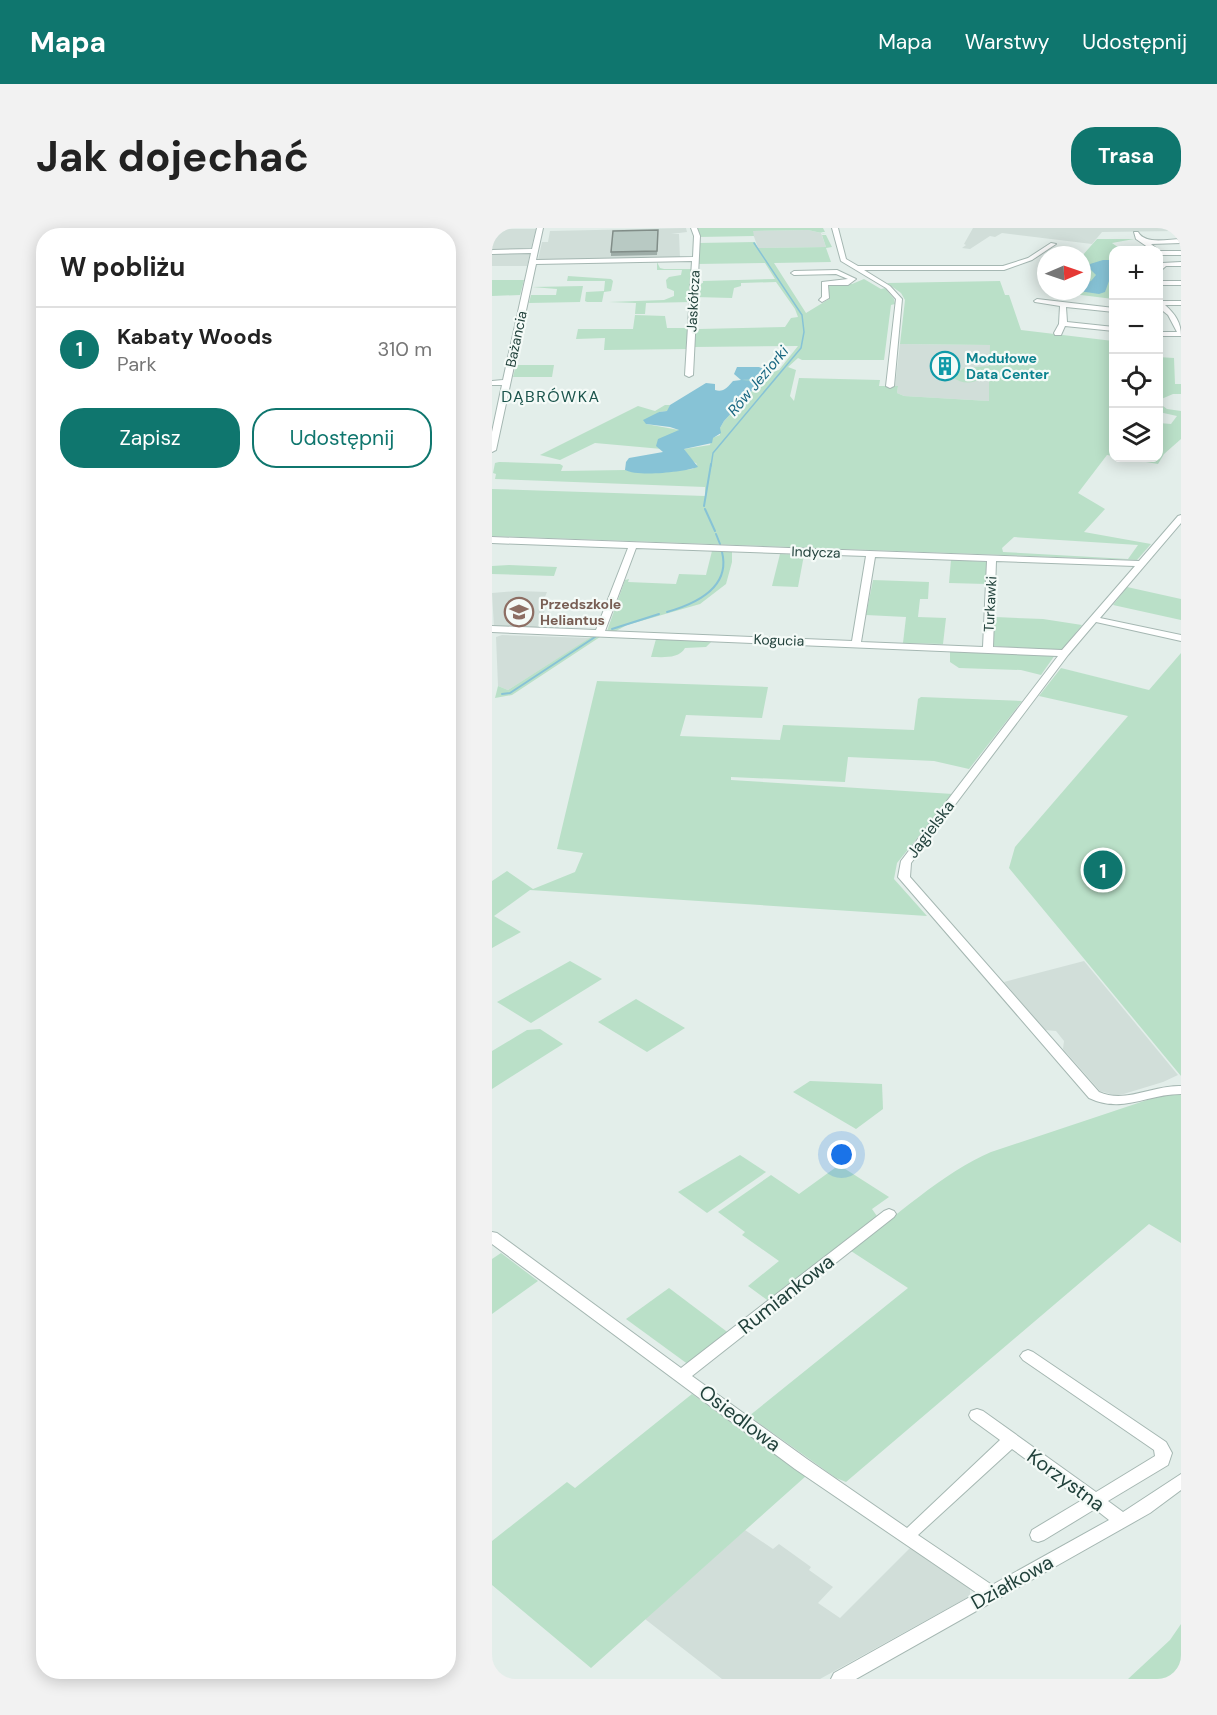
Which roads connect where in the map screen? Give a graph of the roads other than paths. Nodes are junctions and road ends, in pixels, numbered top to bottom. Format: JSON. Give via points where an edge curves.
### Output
{"nodes":[{"id":1,"x":540,"y":228,"type":"edge"},
{"id":2,"x":694,"y":228,"type":"edge"},
{"id":3,"x":829,"y":228,"type":"edge"},
{"id":4,"x":835,"y":231,"type":"edge"},
{"id":5,"x":1136,"y":233,"type":"dead end"},
{"id":6,"x":1181,"y":241,"type":"edge"},
{"id":7,"x":1145,"y":242,"type":"junction"},
{"id":8,"x":1053,"y":244,"type":"dead end"},
{"id":9,"x":1150,"y":246,"type":"edge"},
{"id":10,"x":535,"y":251,"type":"junction"},
{"id":11,"x":492,"y":252,"type":"edge"},
{"id":12,"x":1163,"y":252,"type":"edge"},
{"id":13,"x":1181,"y":253,"type":"edge"},
{"id":14,"x":695,"y":259,"type":"junction"},
{"id":15,"x":533,"y":261,"type":"junction"},
{"id":16,"x":1181,"y":264,"type":"edge"},
{"id":17,"x":1163,"y":265,"type":"edge"},
{"id":18,"x":854,"y":268,"type":"junction"},
{"id":19,"x":794,"y":273,"type":"dead end"},
{"id":20,"x":862,"y":273,"type":"junction"},
{"id":21,"x":848,"y":277,"type":"junction"},
{"id":22,"x":1163,"y":283,"type":"edge"},
{"id":23,"x":1181,"y":283,"type":"edge"},
{"id":24,"x":822,"y":300,"type":"dead end"},
{"id":25,"x":1037,"y":301,"type":"dead end"},
{"id":26,"x":1163,"y":303,"type":"edge"},
{"id":27,"x":1181,"y":303,"type":"edge"},
{"id":28,"x":1063,"y":304,"type":"junction"},
{"id":29,"x":1163,"y":307,"type":"edge"},
{"id":30,"x":1109,"y":310,"type":"edge"},
{"id":31,"x":1169,"y":312,"type":"junction"},
{"id":32,"x":1163,"y":313,"type":"edge"},
{"id":33,"x":1063,"y":324,"type":"junction"},
{"id":34,"x":1109,"y":329,"type":"edge"},
{"id":35,"x":1058,"y":333,"type":"dead end"},
{"id":36,"x":1163,"y":334,"type":"edge"},
{"id":37,"x":1181,"y":334,"type":"edge"},
{"id":38,"x":689,"y":375,"type":"dead end"},
{"id":39,"x":507,"y":382,"type":"junction"},
{"id":40,"x":492,"y":383,"type":"edge"},
{"id":41,"x":890,"y":386,"type":"dead end"},
{"id":42,"x":492,"y":450,"type":"edge"},
{"id":43,"x":1181,"y":518,"type":"edge"},
{"id":44,"x":492,"y":540,"type":"edge"},
{"id":45,"x":633,"y":545,"type":"junction"},
{"id":46,"x":872,"y":554,"type":"junction"},
{"id":47,"x":992,"y":558,"type":"junction"},
{"id":48,"x":1141,"y":564,"type":"junction"},
{"id":49,"x":1094,"y":619,"type":"junction"},
{"id":50,"x":492,"y":629,"type":"edge"},
{"id":51,"x":599,"y":634,"type":"junction"},
{"id":52,"x":1180,"y":638,"type":"edge"},
{"id":53,"x":856,"y":644,"type":"junction"},
{"id":54,"x":988,"y":649,"type":"junction"},
{"id":55,"x":1065,"y":653,"type":"junction"},
{"id":56,"x":1181,"y":1090,"type":"edge"},
{"id":57,"x":890,"y":1214,"type":"dead end"},
{"id":58,"x":492,"y":1237,"type":"edge"},
{"id":59,"x":1028,"y":1356,"type":"dead end"},
{"id":60,"x":682,"y":1375,"type":"junction"},
{"id":61,"x":977,"y":1415,"type":"dead end"},
{"id":62,"x":1011,"y":1440,"type":"junction"},
{"id":63,"x":1181,"y":1481,"type":"edge"},
{"id":64,"x":1095,"y":1501,"type":"junction"},
{"id":65,"x":1122,"y":1520,"type":"junction"},
{"id":66,"x":915,"y":1529,"type":"dead end"},
{"id":67,"x":1038,"y":1535,"type":"dead end"},
{"id":68,"x":991,"y":1594,"type":"junction"},
{"id":69,"x":840,"y":1679,"type":"edge"}],
"edges":[{"from":1,"to":10,"type":"street","name":"Bażancia"},
{"from":2,"to":14,"type":"street","name":"Jaskółcza"},
{"from":3,"to":4,"type":"street"},
{"from":4,"to":18,"type":"street","via":[[841,257]]},
{"from":5,"to":7,"type":"street"},
{"from":6,"to":7,"type":"street"},
{"from":7,"to":9,"type":"street"},
{"from":8,"to":18,"type":"street","via":[[1006,267]]},
{"from":10,"to":11,"type":"street"},
{"from":10,"to":15,"type":"street","name":"Bażancia"},
{"from":12,"to":13,"type":"street"},
{"from":14,"to":15,"type":"street"},
{"from":14,"to":38,"type":"street","name":"Jaskółcza"},
{"from":15,"to":39,"type":"street","name":"Bażancia"},
{"from":16,"to":17,"type":"street"},
{"from":18,"to":20,"type":"street"},
{"from":19,"to":21,"type":"street","via":[[837,272]]},
{"from":20,"to":21,"type":"street"},
{"from":20,"to":41,"type":"street","via":[[892,290],[899,299]]},
{"from":21,"to":24,"type":"street","via":[[852,281],[824,283],[826,298]]},
{"from":22,"to":23,"type":"street"},
{"from":25,"to":28,"type":"street"},
{"from":26,"to":27,"type":"street"},
{"from":28,"to":30,"type":"street"},
{"from":28,"to":33,"type":"street"},
{"from":29,"to":31,"type":"street"},
{"from":31,"to":32,"type":"street"},
{"from":31,"to":37,"type":"street"},
{"from":33,"to":34,"type":"street"},
{"from":33,"to":35,"type":"street"},
{"from":36,"to":37,"type":"street"},
{"from":39,"to":40,"type":"street"},
{"from":39,"to":42,"type":"street","name":"Bażancia"},
{"from":43,"to":48,"type":"street","name":"Jagielska"},
{"from":44,"to":45,"type":"street","name":"Indycza"},
{"from":45,"to":46,"type":"street","name":"Indycza"},
{"from":45,"to":51,"type":"street"},
{"from":46,"to":47,"type":"street","name":"Indycza"},
{"from":46,"to":53,"type":"street"},
{"from":47,"to":48,"type":"street","name":"Indycza"},
{"from":47,"to":54,"type":"street","name":"Turkawki"},
{"from":48,"to":49,"type":"street","name":"Jagielska"},
{"from":49,"to":52,"type":"street"},
{"from":49,"to":55,"type":"street","name":"Jagielska"},
{"from":50,"to":51,"type":"street","name":"Kogucia"},
{"from":51,"to":53,"type":"street","name":"Kogucia"},
{"from":53,"to":54,"type":"street","name":"Kogucia"},
{"from":54,"to":55,"type":"street","name":"Kogucia"},
{"from":55,"to":56,"type":"street","name":"Jagielska","via":[[904,863],[904,877],[1094,1095],[1103,1101],[1118,1102],[1169,1089]]},
{"from":57,"to":60,"type":"street","name":"Rumiankowa"},
{"from":58,"to":60,"type":"street","name":"Osiedlowa"},
{"from":59,"to":64,"type":"street","via":[[1163,1448],[1162,1460]]},
{"from":60,"to":68,"type":"street","name":"Osiedlowa","via":[[801,1464]]},
{"from":61,"to":62,"type":"street","name":"Korzystna"},
{"from":62,"to":64,"type":"street","name":"Korzystna"},
{"from":62,"to":66,"type":"street","name":"Korzystna"},
{"from":63,"to":65,"type":"street","name":"Działkowa"},
{"from":64,"to":65,"type":"street","name":"Korzystna"},
{"from":64,"to":67,"type":"street"},
{"from":65,"to":68,"type":"street","name":"Działkowa"},
{"from":68,"to":69,"type":"street","name":"Działkowa"}]}
